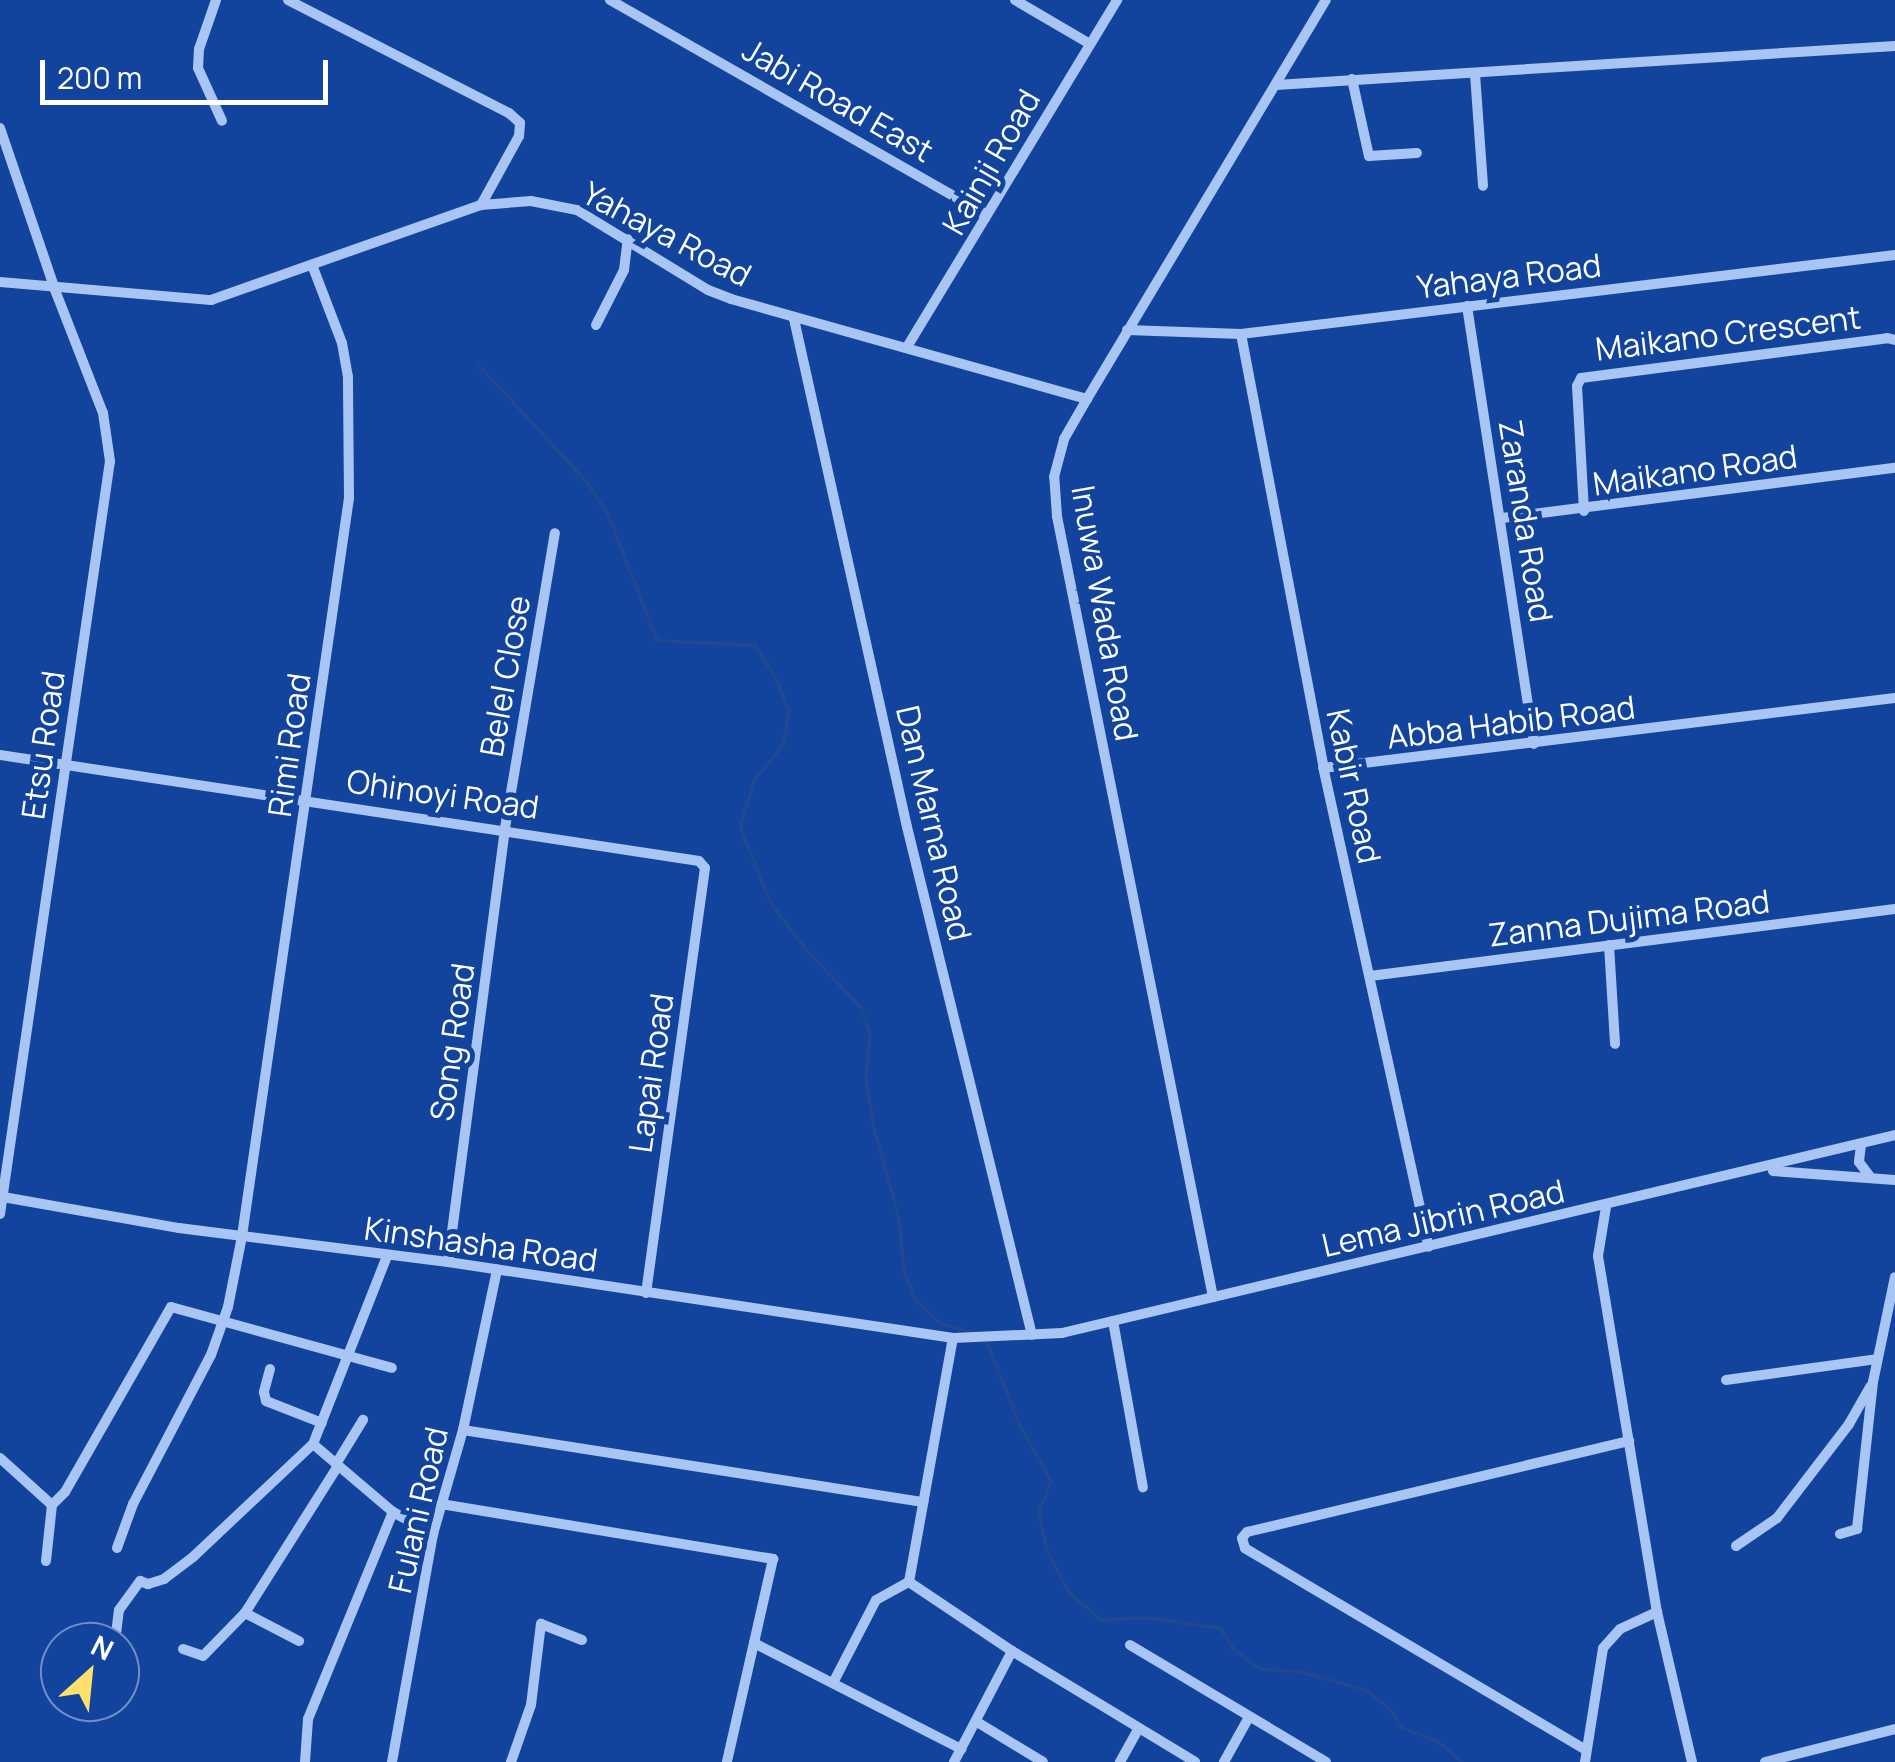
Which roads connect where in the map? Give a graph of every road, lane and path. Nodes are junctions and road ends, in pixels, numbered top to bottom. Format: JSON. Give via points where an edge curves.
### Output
{"nodes":[{"id":1,"x":216,"y":0,"type":"edge"},
{"id":2,"x":288,"y":0,"type":"edge"},
{"id":3,"x":610,"y":0,"type":"edge"},
{"id":4,"x":1016,"y":0,"type":"edge"},
{"id":5,"x":1117,"y":0,"type":"edge"},
{"id":6,"x":1326,"y":0,"type":"edge"},
{"id":7,"x":1090,"y":44,"type":"junction"},
{"id":8,"x":1895,"y":46,"type":"edge"},
{"id":9,"x":1475,"y":74,"type":"junction"},
{"id":10,"x":1352,"y":79,"type":"junction"},
{"id":11,"x":1276,"y":85,"type":"junction"},
{"id":12,"x":222,"y":121,"type":"dead end"},
{"id":13,"x":0,"y":128,"type":"edge"},
{"id":14,"x":1417,"y":153,"type":"dead end"},
{"id":15,"x":1483,"y":186,"type":"dead end"},
{"id":16,"x":482,"y":204,"type":"junction"},
{"id":17,"x":985,"y":218,"type":"junction"},
{"id":18,"x":628,"y":239,"type":"junction"},
{"id":19,"x":1895,"y":255,"type":"edge"},
{"id":20,"x":312,"y":265,"type":"junction"},
{"id":21,"x":0,"y":282,"type":"edge"},
{"id":22,"x":55,"y":290,"type":"junction"},
{"id":23,"x":1467,"y":306,"type":"junction"},
{"id":24,"x":794,"y":319,"type":"junction"},
{"id":25,"x":596,"y":325,"type":"dead end"},
{"id":26,"x":1128,"y":330,"type":"junction"},
{"id":27,"x":1241,"y":334,"type":"junction"},
{"id":28,"x":1895,"y":340,"type":"edge"},
{"id":29,"x":907,"y":347,"type":"junction"},
{"id":30,"x":1087,"y":399,"type":"junction"},
{"id":31,"x":1263,"y":465,"type":"dead end"},
{"id":32,"x":1895,"y":468,"type":"edge"},
{"id":33,"x":1584,"y":511,"type":"junction"},
{"id":34,"x":1502,"y":518,"type":"junction"},
{"id":35,"x":554,"y":533,"type":"dead end"},
{"id":36,"x":1895,"y":698,"type":"edge"},
{"id":37,"x":1534,"y":744,"type":"junction"},
{"id":38,"x":0,"y":755,"type":"edge"},
{"id":39,"x":65,"y":764,"type":"junction"},
{"id":40,"x":1324,"y":771,"type":"junction"},
{"id":41,"x":306,"y":799,"type":"junction"},
{"id":42,"x":505,"y":828,"type":"junction"},
{"id":43,"x":699,"y":861,"type":"joint"},
{"id":44,"x":1895,"y":909,"type":"edge"},
{"id":45,"x":1609,"y":946,"type":"junction"},
{"id":46,"x":1370,"y":976,"type":"junction"},
{"id":47,"x":1615,"y":1044,"type":"dead end"},
{"id":48,"x":1895,"y":1136,"type":"edge"},
{"id":49,"x":1861,"y":1145,"type":"junction"},
{"id":50,"x":1871,"y":1178,"type":"junction"},
{"id":51,"x":1895,"y":1180,"type":"edge"},
{"id":52,"x":1712,"y":1181,"type":"junction"},
{"id":53,"x":3,"y":1197,"type":"junction"},
{"id":54,"x":1606,"y":1207,"type":"junction"},
{"id":55,"x":0,"y":1214,"type":"edge"},
{"id":56,"x":242,"y":1236,"type":"junction"},
{"id":57,"x":1429,"y":1247,"type":"junction"},
{"id":58,"x":387,"y":1256,"type":"junction"},
{"id":59,"x":448,"y":1262,"type":"junction"},
{"id":60,"x":497,"y":1270,"type":"junction"},
{"id":61,"x":1895,"y":1277,"type":"edge"},
{"id":62,"x":646,"y":1293,"type":"junction"},
{"id":63,"x":1213,"y":1297,"type":"junction"},
{"id":64,"x":1113,"y":1321,"type":"junction"},
{"id":65,"x":222,"y":1323,"type":"junction"},
{"id":66,"x":1032,"y":1336,"type":"junction"},
{"id":67,"x":953,"y":1338,"type":"junction"},
{"id":68,"x":978,"y":1340,"type":"joint"},
{"id":69,"x":350,"y":1356,"type":"junction"},
{"id":70,"x":1877,"y":1359,"type":"junction"},
{"id":71,"x":392,"y":1368,"type":"dead end"},
{"id":72,"x":270,"y":1369,"type":"dead end"},
{"id":73,"x":1726,"y":1380,"type":"dead end"},
{"id":74,"x":1873,"y":1382,"type":"junction"},
{"id":75,"x":363,"y":1420,"type":"dead end"},
{"id":76,"x":322,"y":1424,"type":"junction"},
{"id":77,"x":463,"y":1430,"type":"junction"},
{"id":78,"x":1629,"y":1441,"type":"junction"},
{"id":79,"x":313,"y":1444,"type":"junction"},
{"id":80,"x":0,"y":1458,"type":"edge"},
{"id":81,"x":337,"y":1465,"type":"junction"},
{"id":82,"x":1144,"y":1487,"type":"dead end"},
{"id":83,"x":923,"y":1502,"type":"junction"},
{"id":84,"x":441,"y":1504,"type":"junction"},
{"id":85,"x":52,"y":1505,"type":"junction"},
{"id":86,"x":393,"y":1512,"type":"junction"},
{"id":87,"x":433,"y":1534,"type":"junction"},
{"id":88,"x":1840,"y":1534,"type":"dead end"},
{"id":89,"x":1736,"y":1546,"type":"dead end"},
{"id":90,"x":117,"y":1548,"type":"dead end"},
{"id":91,"x":46,"y":1560,"type":"dead end"},
{"id":92,"x":909,"y":1582,"type":"junction"},
{"id":93,"x":1658,"y":1612,"type":"junction"},
{"id":94,"x":245,"y":1613,"type":"junction"},
{"id":95,"x":118,"y":1622,"type":"edge"},
{"id":96,"x":582,"y":1640,"type":"dead end"},
{"id":97,"x":299,"y":1641,"type":"dead end"},
{"id":98,"x":754,"y":1644,"type":"junction"},
{"id":99,"x":1130,"y":1645,"type":"dead end"},
{"id":100,"x":182,"y":1649,"type":"dead end"},
{"id":101,"x":1012,"y":1651,"type":"junction"},
{"id":102,"x":834,"y":1681,"type":"junction"},
{"id":103,"x":1250,"y":1717,"type":"junction"},
{"id":104,"x":977,"y":1722,"type":"junction"},
{"id":105,"x":1138,"y":1729,"type":"junction"},
{"id":106,"x":1895,"y":1729,"type":"edge"},
{"id":107,"x":961,"y":1749,"type":"junction"},
{"id":108,"x":1586,"y":1756,"type":"edge"},
{"id":109,"x":305,"y":1762,"type":"edge"},
{"id":110,"x":392,"y":1762,"type":"edge"},
{"id":111,"x":511,"y":1762,"type":"edge"},
{"id":112,"x":727,"y":1762,"type":"edge"},
{"id":113,"x":954,"y":1762,"type":"edge"},
{"id":114,"x":1043,"y":1762,"type":"edge"},
{"id":115,"x":1120,"y":1762,"type":"edge"},
{"id":116,"x":1195,"y":1762,"type":"edge"},
{"id":117,"x":1224,"y":1762,"type":"edge"},
{"id":118,"x":1326,"y":1762,"type":"edge"},
{"id":119,"x":1692,"y":1762,"type":"edge"},
{"id":120,"x":1765,"y":1762,"type":"edge"}],
"edges":[{"from":1,"to":12,"type":"street","via":[[198,68]]},
{"from":2,"to":16,"type":"street","via":[[520,123]]},
{"from":3,"to":17,"type":"street","name":"Jabi Road East"},
{"from":4,"to":7,"type":"street"},
{"from":5,"to":7,"type":"street","name":"Kainji Road"},
{"from":6,"to":11,"type":"street","name":"Inuwa Wada Road"},
{"from":7,"to":17,"type":"street","name":"Kainji Road"},
{"from":8,"to":9,"type":"street"},
{"from":9,"to":10,"type":"street"},
{"from":9,"to":15,"type":"street"},
{"from":10,"to":11,"type":"street"},
{"from":10,"to":14,"type":"street","via":[[1368,156]]},
{"from":11,"to":26,"type":"street","name":"Inuwa Wada Road"},
{"from":13,"to":22,"type":"street","name":"Etsu Road"},
{"from":16,"to":18,"type":"street","name":"Yahaya Road","via":[[554,204]]},
{"from":16,"to":20,"type":"street","name":"Yahaya Road"},
{"from":17,"to":29,"type":"street","name":"Kainji Road"},
{"from":18,"to":24,"type":"street","name":"Yahaya Road","via":[[708,290]]},
{"from":18,"to":25,"type":"street","via":[[624,270]]},
{"from":19,"to":23,"type":"street","name":"Yahaya Road"},
{"from":20,"to":22,"type":"street","name":"Yahaya Road","via":[[211,300]]},
{"from":20,"to":41,"type":"street","name":"Rimi Road","via":[[342,343],[351,448]]},
{"from":21,"to":22,"type":"street","name":"Yahaya Road"},
{"from":22,"to":39,"type":"street","name":"Etsu Road","via":[[104,413],[110,462]]},
{"from":23,"to":27,"type":"street","name":"Yahaya Road"},
{"from":23,"to":34,"type":"street","name":"Zaranda Road"},
{"from":24,"to":29,"type":"street","name":"Yahaya Road"},
{"from":24,"to":66,"type":"street","name":"Dan Marna Road","via":[[907,827]]},
{"from":26,"to":27,"type":"street","name":"Yahaya Road"},
{"from":26,"to":30,"type":"street","name":"Inuwa Wada Road"},
{"from":27,"to":40,"type":"street","name":"Kabir Road"},
{"from":28,"to":33,"type":"street","name":"Maikano Crescent","via":[[1581,378]]},
{"from":29,"to":30,"type":"street","name":"Yahaya Road"},
{"from":30,"to":63,"type":"street","name":"Inuwa Wada Road","via":[[1064,439],[1054,477],[1057,516]]},
{"from":31,"to":40,"type":"street"},
{"from":32,"to":33,"type":"street","name":"Maikano Road"},
{"from":33,"to":34,"type":"street","name":"Maikano Road"},
{"from":34,"to":37,"type":"street","name":"Zaranda Road"},
{"from":35,"to":42,"type":"street","name":"Belel Close"},
{"from":36,"to":37,"type":"street","name":"Abba Habib Road"},
{"from":37,"to":40,"type":"street","name":"Abba Habib Road"},
{"from":38,"to":39,"type":"street","name":"Ohinoyi Road"},
{"from":39,"to":41,"type":"street","name":"Ohinoyi Road"},
{"from":39,"to":53,"type":"street","name":"Etsu Road"},
{"from":40,"to":46,"type":"street","name":"Kabir Road"},
{"from":41,"to":42,"type":"street","name":"Ohinoyi Road"},
{"from":41,"to":56,"type":"street","name":"Rimi Road"},
{"from":42,"to":43,"type":"street","name":"Ohinoyi Road"},
{"from":42,"to":59,"type":"street","name":"Song Road"},
{"from":43,"to":62,"type":"street","name":"Lapai Road","via":[[705,868]]},
{"from":44,"to":45,"type":"street","name":"Zanna Dujima Road"},
{"from":45,"to":46,"type":"street","name":"Zanna Dujima Road"},
{"from":45,"to":47,"type":"street"},
{"from":46,"to":57,"type":"street","name":"Kabir Road"},
{"from":48,"to":49,"type":"street","name":"Lema Jibrin Road"},
{"from":49,"to":50,"type":"street","via":[[1860,1162]]},
{"from":49,"to":52,"type":"street","name":"Lema Jibrin Road"},
{"from":50,"to":51,"type":"street"},
{"from":50,"to":52,"type":"street","via":[[1797,1170]]},
{"from":52,"to":54,"type":"street","name":"Lema Jibrin Road"},
{"from":53,"to":55,"type":"street","name":"Etsu Road"},
{"from":53,"to":56,"type":"street","name":"Kinshasha Road"},
{"from":54,"to":57,"type":"street","name":"Lema Jibrin Road"},
{"from":54,"to":78,"type":"street","via":[[1598,1256]]},
{"from":56,"to":58,"type":"street","name":"Kinshasha Road"},
{"from":56,"to":65,"type":"street","name":"Rimi Road"},
{"from":57,"to":63,"type":"street","name":"Lema Jibrin Road"},
{"from":58,"to":59,"type":"street","name":"Kinshasha Road"},
{"from":58,"to":69,"type":"street"},
{"from":59,"to":60,"type":"street","name":"Kinshasha Road"},
{"from":60,"to":62,"type":"street","name":"Kinshasha Road"},
{"from":60,"to":77,"type":"street","name":"Fulani Road"},
{"from":61,"to":70,"type":"street"},
{"from":62,"to":67,"type":"street","name":"Kinshasha Road"},
{"from":63,"to":64,"type":"street","name":"Lema Jibrin Road"},
{"from":64,"to":66,"type":"street","name":"Lema Jibrin Road"},
{"from":64,"to":82,"type":"street"},
{"from":65,"to":69,"type":"street"},
{"from":65,"to":85,"type":"street","via":[[179,1308],[167,1312]]},
{"from":65,"to":90,"type":"street","name":"Rimi Road"},
{"from":66,"to":68,"type":"street","name":"Lema Jibrin Road"},
{"from":67,"to":68,"type":"street","name":"Kinshasha Road"},
{"from":67,"to":83,"type":"street"},
{"from":69,"to":71,"type":"street"},
{"from":69,"to":76,"type":"street"},
{"from":70,"to":73,"type":"street"},
{"from":70,"to":74,"type":"street"},
{"from":72,"to":76,"type":"street","via":[[266,1401]]},
{"from":74,"to":88,"type":"street","via":[[1857,1529]]},
{"from":74,"to":89,"type":"street","via":[[1777,1518]]},
{"from":75,"to":81,"type":"street"},
{"from":76,"to":79,"type":"street"},
{"from":77,"to":83,"type":"street"},
{"from":77,"to":84,"type":"street","name":"Fulani Road"},
{"from":78,"to":93,"type":"street"},
{"from":78,"to":108,"type":"street","via":[[1242,1538],[1245,1548]]},
{"from":79,"to":81,"type":"street"},
{"from":79,"to":95,"type":"street","via":[[192,1557],[164,1579],[140,1581]]},
{"from":80,"to":85,"type":"street"},
{"from":81,"to":86,"type":"street"},
{"from":81,"to":94,"type":"street"},
{"from":83,"to":92,"type":"street"},
{"from":84,"to":87,"type":"street","name":"Fulani Road"},
{"from":84,"to":98,"type":"street","via":[[772,1559]]},
{"from":85,"to":91,"type":"street"},
{"from":86,"to":87,"type":"street"},
{"from":86,"to":109,"type":"street","via":[[308,1719]]},
{"from":87,"to":110,"type":"street","name":"Fulani Road"},
{"from":92,"to":101,"type":"street"},
{"from":92,"to":102,"type":"street","via":[[876,1600]]},
{"from":93,"to":108,"type":"street","via":[[1620,1629],[1603,1648]]},
{"from":93,"to":119,"type":"street"},
{"from":94,"to":97,"type":"street"},
{"from":94,"to":100,"type":"street","via":[[203,1656]]},
{"from":96,"to":111,"type":"street","via":[[541,1624],[531,1704]]},
{"from":98,"to":102,"type":"street"},
{"from":98,"to":112,"type":"street"},
{"from":99,"to":103,"type":"street"},
{"from":101,"to":104,"type":"street"},
{"from":101,"to":105,"type":"street"},
{"from":102,"to":107,"type":"street"},
{"from":103,"to":117,"type":"street"},
{"from":103,"to":118,"type":"street"},
{"from":104,"to":107,"type":"street"},
{"from":104,"to":114,"type":"street"},
{"from":105,"to":115,"type":"street"},
{"from":105,"to":116,"type":"street"},
{"from":106,"to":120,"type":"street"},
{"from":107,"to":113,"type":"street"}]}
